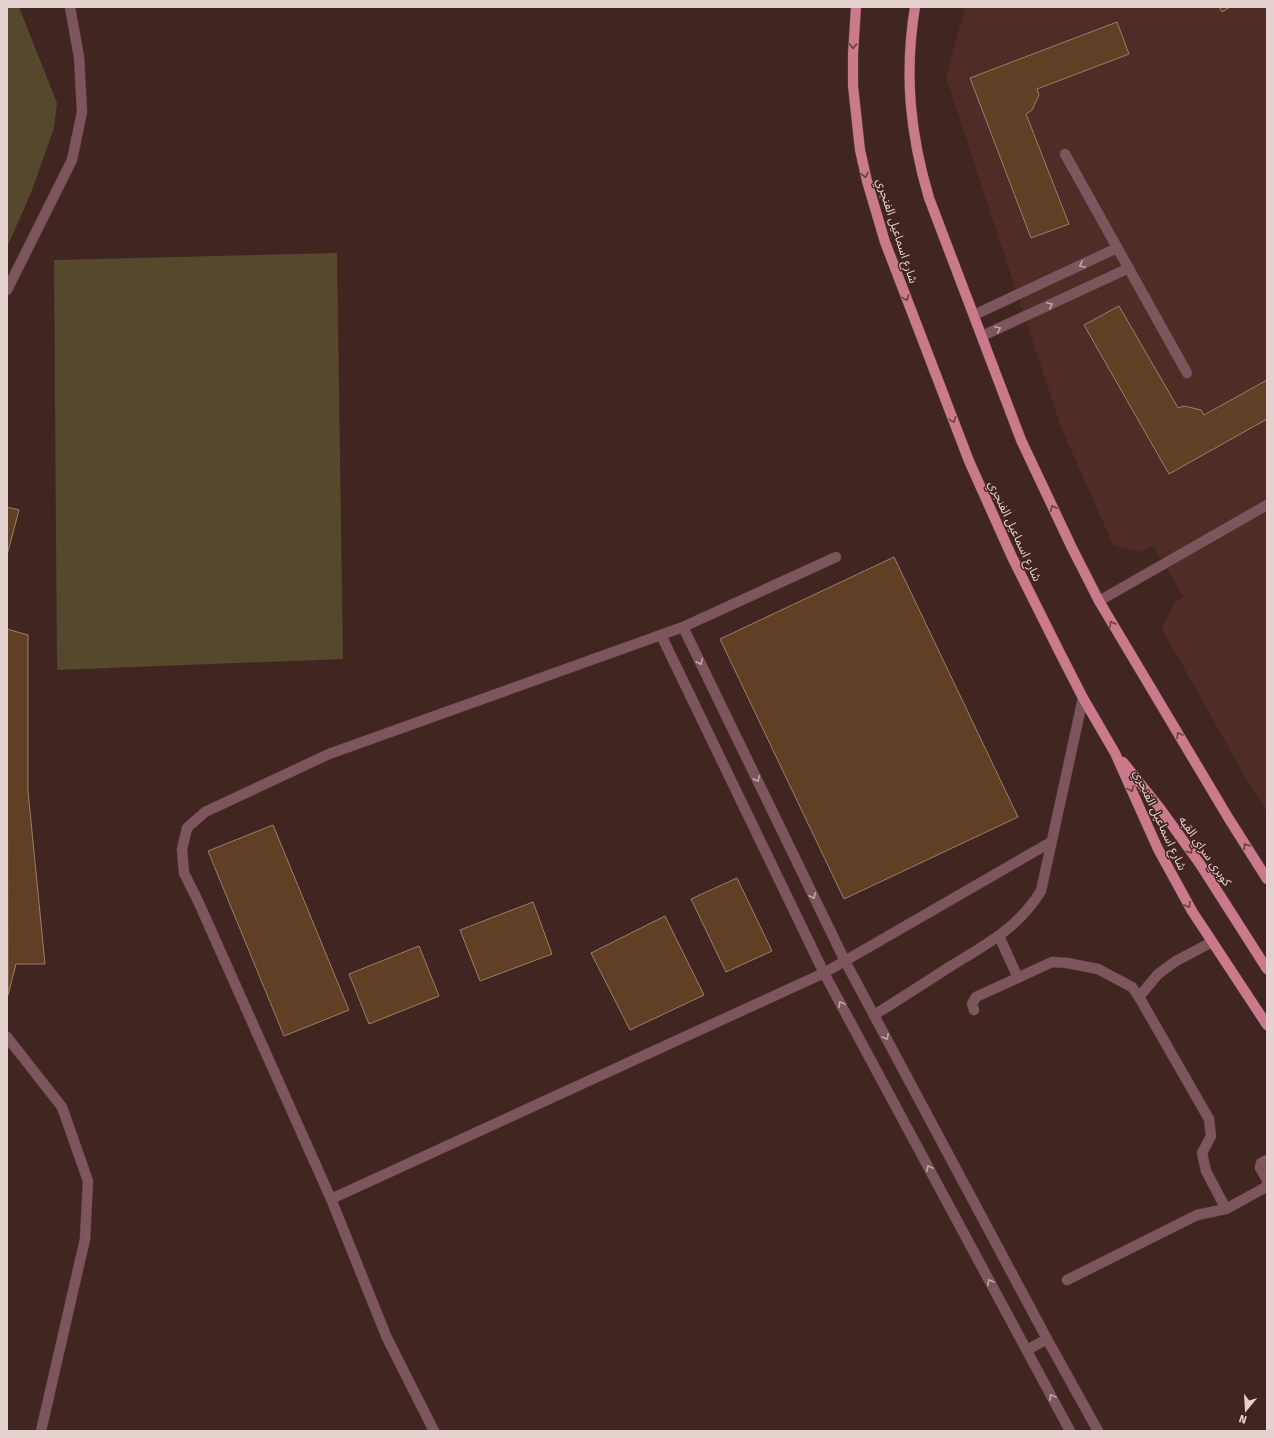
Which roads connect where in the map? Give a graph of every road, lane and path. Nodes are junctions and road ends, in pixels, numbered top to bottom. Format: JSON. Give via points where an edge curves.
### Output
{"nodes":[{"id":1,"x":70,"y":7,"type":"edge"},
{"id":2,"x":856,"y":7,"type":"edge"},
{"id":3,"x":915,"y":7,"type":"edge"},
{"id":4,"x":1065,"y":154,"type":"dead end"},
{"id":5,"x":1118,"y":248,"type":"junction"},
{"id":6,"x":1129,"y":268,"type":"junction"},
{"id":7,"x":7,"y":290,"type":"edge"},
{"id":8,"x":974,"y":315,"type":"junction"},
{"id":9,"x":982,"y":336,"type":"junction"},
{"id":10,"x":1187,"y":373,"type":"dead end"},
{"id":11,"x":1267,"y":505,"type":"edge"},
{"id":12,"x":836,"y":557,"type":"dead end"},
{"id":13,"x":1099,"y":601,"type":"junction"},
{"id":14,"x":683,"y":627,"type":"junction"},
{"id":15,"x":661,"y":635,"type":"junction"},
{"id":16,"x":1083,"y":698,"type":"junction"},
{"id":17,"x":1115,"y":753,"type":"junction"},
{"id":18,"x":1051,"y":842,"type":"junction"},
{"id":19,"x":1267,"y":879,"type":"edge"},
{"id":20,"x":999,"y":936,"type":"junction"},
{"id":21,"x":1212,"y":942,"type":"junction"},
{"id":22,"x":845,"y":962,"type":"junction"},
{"id":23,"x":1267,"y":969,"type":"edge"},
{"id":24,"x":824,"y":973,"type":"junction"},
{"id":25,"x":1018,"y":978,"type":"junction"},
{"id":26,"x":1139,"y":997,"type":"junction"},
{"id":27,"x":974,"y":1010,"type":"dead end"},
{"id":28,"x":874,"y":1015,"type":"junction"},
{"id":29,"x":1267,"y":1025,"type":"edge"},
{"id":30,"x":7,"y":1037,"type":"edge"},
{"id":31,"x":1267,"y":1160,"type":"edge"},
{"id":32,"x":1267,"y":1180,"type":"edge"},
{"id":33,"x":1267,"y":1184,"type":"edge"},
{"id":34,"x":331,"y":1199,"type":"junction"},
{"id":35,"x":1226,"y":1209,"type":"junction"},
{"id":36,"x":1067,"y":1280,"type":"dead end"},
{"id":37,"x":1047,"y":1339,"type":"junction"},
{"id":38,"x":1027,"y":1350,"type":"junction"},
{"id":39,"x":1096,"y":1430,"type":"edge"},
{"id":40,"x":41,"y":1431,"type":"edge"},
{"id":41,"x":434,"y":1431,"type":"edge"},
{"id":42,"x":1070,"y":1431,"type":"edge"}],
"edges":[{"from":1,"to":7,"type":"lane","via":[[79,57],[82,112],[72,160]]},
{"from":2,"to":16,"type":"main road","name":"شارع اسماعيل الفنجري","one_way":true,"via":[[853,61],[856,118],[867,181],[885,242],[969,461],[1012,557]]},
{"from":3,"to":8,"type":"main road","via":[[909,78],[915,142],[929,198]]},
{"from":4,"to":5,"type":"lane"},
{"from":5,"to":6,"type":"lane"},
{"from":5,"to":8,"type":"lane","one_way":true},
{"from":9,"to":6,"type":"lane","one_way":true},
{"from":6,"to":10,"type":"lane"},
{"from":8,"to":9,"type":"main road"},
{"from":13,"to":9,"type":"main road","one_way":true,"via":[[1024,447]]},
{"from":11,"to":13,"type":"lane"},
{"from":12,"to":14,"type":"lane"},
{"from":19,"to":13,"type":"main road","one_way":true},
{"from":14,"to":15,"type":"lane"},
{"from":14,"to":22,"type":"lane","one_way":true},
{"from":15,"to":24,"type":"lane"},
{"from":15,"to":34,"type":"lane","via":[[329,754],[205,812],[187,828],[182,849],[184,873]]},
{"from":16,"to":17,"type":"main road","name":"شارع اسماعيل الفنجري"},
{"from":16,"to":18,"type":"lane"},
{"from":17,"to":21,"type":"main road","name":"شارع اسماعيل الفنجري","one_way":true,"via":[[1158,849]]},
{"from":17,"to":23,"type":"main road","name":"كوبري سراي القبه","one_way":true,"via":[[1159,807],[1200,864]]},
{"from":18,"to":20,"type":"lane","via":[[1041,891],[1021,918]]},
{"from":18,"to":22,"type":"lane"},
{"from":20,"to":25,"type":"lane"},
{"from":20,"to":28,"type":"lane"},
{"from":21,"to":26,"type":"lane","via":[[1176,961],[1158,974]]},
{"from":21,"to":29,"type":"main road","name":"شارع اسماعيل الفنجري"},
{"from":22,"to":24,"type":"lane"},
{"from":22,"to":28,"type":"lane"},
{"from":24,"to":34,"type":"lane"},
{"from":38,"to":24,"type":"lane","one_way":true},
{"from":25,"to":26,"type":"lane","via":[[1052,962],[1067,963],[1112,976],[1132,987]]},
{"from":25,"to":27,"type":"lane","via":[[976,997],[972,1004]]},
{"from":26,"to":35,"type":"lane","via":[[1209,1119],[1211,1136],[1202,1153],[1206,1171]]},
{"from":28,"to":37,"type":"lane","one_way":true},
{"from":30,"to":40,"type":"lane","via":[[62,1107],[88,1181],[85,1239]]},
{"from":31,"to":32,"type":"lane","via":[[1261,1163],[1260,1168]]},
{"from":33,"to":35,"type":"lane","via":[[1266,1187]]},
{"from":34,"to":41,"type":"lane","via":[[387,1338]]},
{"from":35,"to":36,"type":"lane","via":[[1197,1215]]},
{"from":37,"to":38,"type":"lane"},
{"from":37,"to":39,"type":"lane"},
{"from":42,"to":38,"type":"lane","one_way":true}]}
